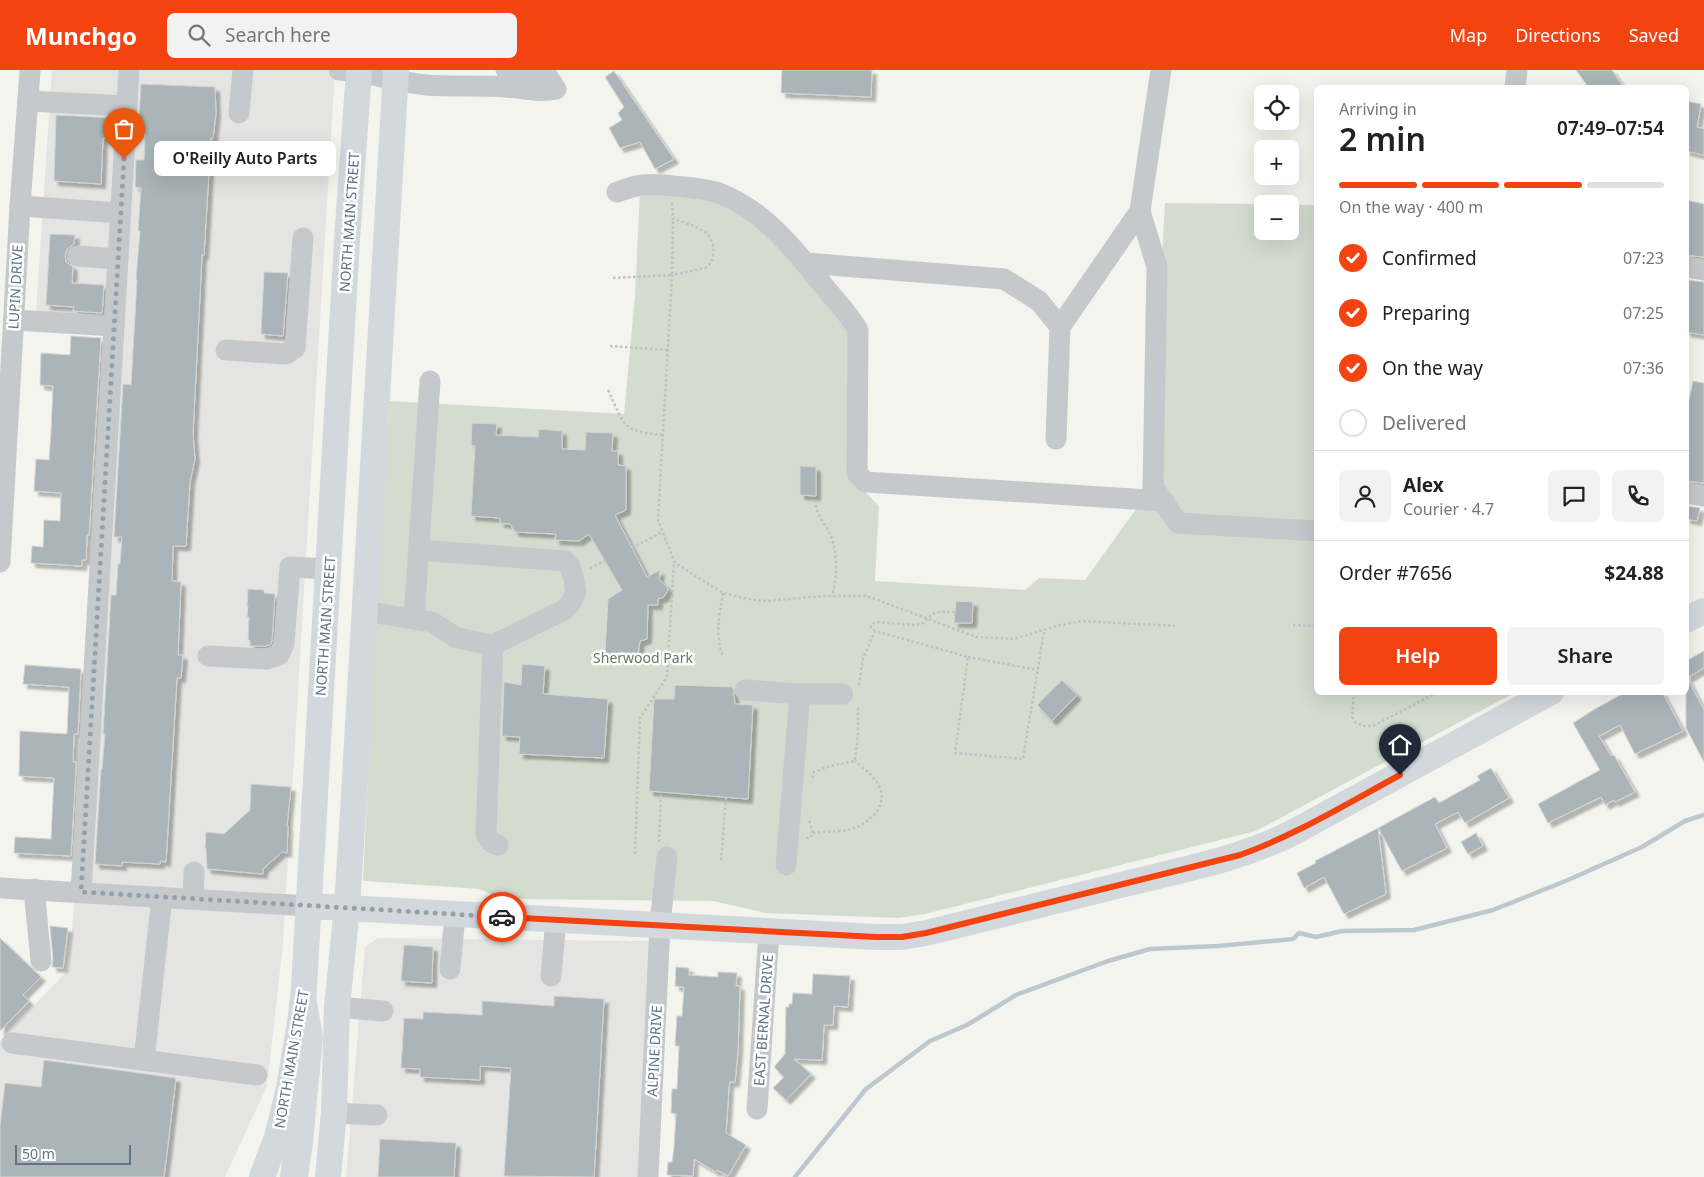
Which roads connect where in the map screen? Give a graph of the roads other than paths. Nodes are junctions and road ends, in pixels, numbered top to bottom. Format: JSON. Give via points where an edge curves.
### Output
{"nodes":[{"id":1,"x":30,"y":70,"type":"edge"},
{"id":2,"x":129,"y":70,"type":"edge"},
{"id":3,"x":243,"y":70,"type":"edge"},
{"id":4,"x":355,"y":70,"type":"edge"},
{"id":5,"x":1160,"y":70,"type":"edge"},
{"id":6,"x":1517,"y":70,"type":"edge"},
{"id":7,"x":396,"y":75,"type":"edge"},
{"id":8,"x":506,"y":76,"type":"edge"},
{"id":9,"x":1515,"y":85,"type":"edge"},
{"id":10,"x":28,"y":102,"type":"junction"},
{"id":11,"x":127,"y":106,"type":"junction"},
{"id":12,"x":239,"y":113,"type":"dead end"},
{"id":13,"x":617,"y":192,"type":"dead end"},
{"id":14,"x":20,"y":206,"type":"junction"},
{"id":15,"x":1140,"y":211,"type":"junction"},
{"id":16,"x":121,"y":213,"type":"junction"},
{"id":17,"x":303,"y":238,"type":"dead end"},
{"id":18,"x":76,"y":256,"type":"dead end"},
{"id":19,"x":118,"y":259,"type":"junction"},
{"id":20,"x":806,"y":263,"type":"junction"},
{"id":21,"x":1689,"y":268,"type":"edge"},
{"id":22,"x":1704,"y":270,"type":"edge"},
{"id":23,"x":8,"y":282,"type":"edge"},
{"id":24,"x":14,"y":320,"type":"junction"},
{"id":25,"x":114,"y":326,"type":"junction"},
{"id":26,"x":1060,"y":327,"type":"junction"},
{"id":27,"x":226,"y":350,"type":"dead end"},
{"id":28,"x":430,"y":381,"type":"dead end"},
{"id":29,"x":1056,"y":439,"type":"dead end"},
{"id":30,"x":1689,"y":494,"type":"edge"},
{"id":31,"x":1704,"y":496,"type":"edge"},
{"id":32,"x":1164,"y":501,"type":"junction"},
{"id":33,"x":1314,"y":531,"type":"edge"},
{"id":34,"x":419,"y":550,"type":"junction"},
{"id":35,"x":0,"y":562,"type":"edge"},
{"id":36,"x":329,"y":570,"type":"junction"},
{"id":37,"x":364,"y":611,"type":"junction"},
{"id":38,"x":1704,"y":611,"type":"edge"},
{"id":39,"x":1689,"y":618,"type":"edge"},
{"id":40,"x":414,"y":619,"type":"junction"},
{"id":41,"x":493,"y":645,"type":"junction"},
{"id":42,"x":208,"y":656,"type":"dead end"},
{"id":43,"x":745,"y":690,"type":"dead end"},
{"id":44,"x":800,"y":694,"type":"junction"},
{"id":45,"x":853,"y":695,"type":"road end"},
{"id":46,"x":1545,"y":695,"type":"edge"},
{"id":47,"x":498,"y":845,"type":"dead end"},
{"id":48,"x":663,"y":852,"type":"road end"},
{"id":49,"x":786,"y":865,"type":"dead end"},
{"id":50,"x":194,"y":872,"type":"dead end"},
{"id":51,"x":0,"y":888,"type":"edge"},
{"id":52,"x":34,"y":889,"type":"junction"},
{"id":53,"x":81,"y":892,"type":"junction"},
{"id":54,"x":162,"y":897,"type":"junction"},
{"id":55,"x":193,"y":898,"type":"junction"},
{"id":56,"x":309,"y":906,"type":"junction"},
{"id":57,"x":347,"y":907,"type":"junction"},
{"id":58,"x":455,"y":915,"type":"junction"},
{"id":59,"x":556,"y":919,"type":"junction"},
{"id":60,"x":660,"y":925,"type":"junction"},
{"id":61,"x":769,"y":931,"type":"junction"},
{"id":62,"x":41,"y":961,"type":"dead end"},
{"id":63,"x":450,"y":969,"type":"dead end"},
{"id":64,"x":551,"y":976,"type":"dead end"},
{"id":65,"x":303,"y":1004,"type":"junction"},
{"id":66,"x":337,"y":1007,"type":"junction"},
{"id":67,"x":383,"y":1011,"type":"dead end"},
{"id":68,"x":12,"y":1043,"type":"dead end"},
{"id":69,"x":144,"y":1060,"type":"junction"},
{"id":70,"x":257,"y":1076,"type":"dead end"},
{"id":71,"x":757,"y":1109,"type":"dead end"},
{"id":72,"x":334,"y":1112,"type":"junction"},
{"id":73,"x":377,"y":1115,"type":"dead end"},
{"id":74,"x":262,"y":1177,"type":"edge"},
{"id":75,"x":294,"y":1177,"type":"edge"},
{"id":76,"x":328,"y":1177,"type":"edge"},
{"id":77,"x":648,"y":1177,"type":"edge"}],
"edges":[{"from":1,"to":10,"type":"street","name":"LUPIN DRIVE"},
{"from":2,"to":11,"type":"street"},
{"from":3,"to":12,"type":"street"},
{"from":4,"to":7,"type":"street"},
{"from":4,"to":36,"type":"main road","name":"NORTH MAIN STREET"},
{"from":5,"to":15,"type":"street"},
{"from":6,"to":9,"type":"street"},
{"from":7,"to":8,"type":"street","via":[[426,85]]},
{"from":7,"to":37,"type":"main road"},
{"from":10,"to":11,"type":"street"},
{"from":10,"to":14,"type":"street","name":"LUPIN DRIVE"},
{"from":11,"to":16,"type":"street"},
{"from":13,"to":20,"type":"street","via":[[644,184],[718,193],[762,219]]},
{"from":14,"to":16,"type":"street"},
{"from":14,"to":23,"type":"street","name":"LUPIN DRIVE"},
{"from":15,"to":26,"type":"street"},
{"from":15,"to":32,"type":"street","via":[[1158,267],[1153,486]]},
{"from":16,"to":19,"type":"street"},
{"from":17,"to":27,"type":"street","via":[[295,348],[286,354]]},
{"from":18,"to":19,"type":"street"},
{"from":19,"to":25,"type":"street"},
{"from":20,"to":26,"type":"street","via":[[1004,279],[1038,301]]},
{"from":20,"to":32,"type":"street","via":[[858,330],[857,473],[862,480],[868,483]]},
{"from":21,"to":22,"type":"street"},
{"from":23,"to":24,"type":"street","name":"LUPIN DRIVE"},
{"from":24,"to":25,"type":"street"},
{"from":24,"to":35,"type":"street","name":"LUPIN DRIVE"},
{"from":25,"to":53,"type":"street"},
{"from":26,"to":29,"type":"street"},
{"from":28,"to":34,"type":"street"},
{"from":30,"to":31,"type":"street"},
{"from":32,"to":33,"type":"street","via":[[1178,523]]},
{"from":34,"to":40,"type":"street"},
{"from":34,"to":41,"type":"street","via":[[565,561],[570,567],[576,591],[571,603],[564,610]]},
{"from":36,"to":42,"type":"street","via":[[290,567],[284,644],[279,655],[267,659]]},
{"from":36,"to":56,"type":"main road","name":"NORTH MAIN STREET"},
{"from":37,"to":40,"type":"street"},
{"from":37,"to":57,"type":"main road"},
{"from":38,"to":39,"type":"main road"},
{"from":40,"to":41,"type":"street","via":[[432,622],[457,638]]},
{"from":41,"to":47,"type":"street","via":[[486,835]]},
{"from":43,"to":44,"type":"street"},
{"from":44,"to":45,"type":"street"},
{"from":44,"to":49,"type":"street"},
{"from":46,"to":61,"type":"main road","via":[[1292,833],[1240,855],[910,936]]},
{"from":48,"to":60,"type":"street","name":"ALPINE DRIVE"},
{"from":50,"to":55,"type":"street"},
{"from":51,"to":52,"type":"street"},
{"from":52,"to":53,"type":"street"},
{"from":52,"to":62,"type":"street"},
{"from":53,"to":54,"type":"street"},
{"from":54,"to":55,"type":"street"},
{"from":54,"to":69,"type":"street"},
{"from":55,"to":56,"type":"street"},
{"from":56,"to":57,"type":"main road"},
{"from":56,"to":65,"type":"main road","name":"NORTH MAIN STREET"},
{"from":57,"to":58,"type":"main road"},
{"from":57,"to":66,"type":"main road"},
{"from":58,"to":59,"type":"main road"},
{"from":58,"to":63,"type":"street"},
{"from":59,"to":60,"type":"main road"},
{"from":59,"to":64,"type":"street"},
{"from":60,"to":61,"type":"main road"},
{"from":60,"to":77,"type":"street","name":"ALPINE DRIVE"},
{"from":61,"to":71,"type":"street","name":"EAST BERNAL DRIVE"},
{"from":65,"to":74,"type":"main road","name":"NORTH MAIN STREET","via":[[285,1104]]},
{"from":65,"to":75,"type":"highway","via":[[309,1037]]},
{"from":66,"to":67,"type":"street"},
{"from":66,"to":72,"type":"main road"},
{"from":68,"to":69,"type":"street"},
{"from":69,"to":70,"type":"street"},
{"from":72,"to":73,"type":"street"},
{"from":72,"to":76,"type":"main road"}]}
